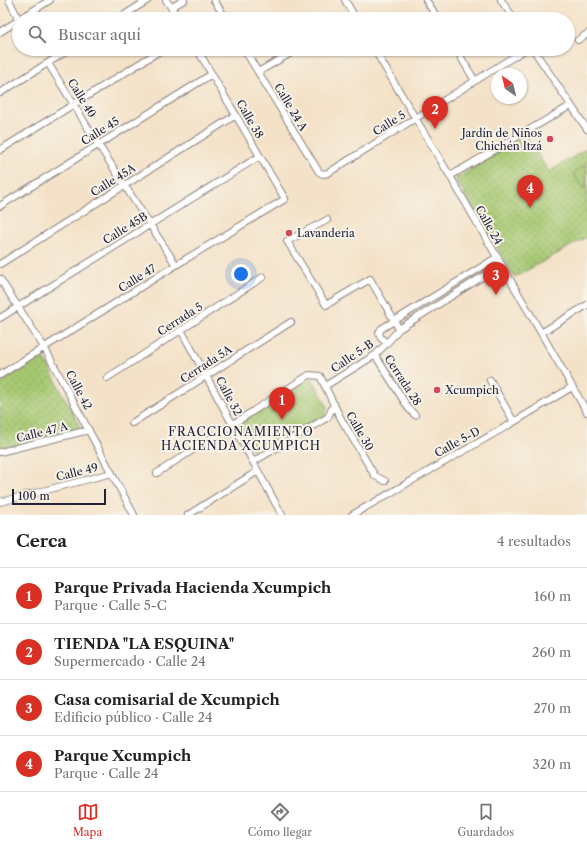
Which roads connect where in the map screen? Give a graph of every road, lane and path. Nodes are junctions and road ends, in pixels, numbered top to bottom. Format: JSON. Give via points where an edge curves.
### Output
{"nodes":[{"id":1,"x":9,"y":0,"type":"edge"},
{"id":2,"x":50,"y":0,"type":"edge"},
{"id":3,"x":148,"y":0,"type":"edge"},
{"id":4,"x":166,"y":0,"type":"edge"},
{"id":5,"x":184,"y":0,"type":"edge"},
{"id":6,"x":214,"y":0,"type":"edge"},
{"id":7,"x":345,"y":0,"type":"edge"},
{"id":8,"x":426,"y":0,"type":"edge"},
{"id":9,"x":501,"y":0,"type":"edge"},
{"id":10,"x":172,"y":7,"type":"junction"},
{"id":11,"x":15,"y":12,"type":"edge"},
{"id":12,"x":30,"y":12,"type":"edge"},
{"id":13,"x":129,"y":12,"type":"edge"},
{"id":14,"x":175,"y":12,"type":"edge"},
{"id":15,"x":222,"y":12,"type":"edge"},
{"id":16,"x":350,"y":12,"type":"edge"},
{"id":17,"x":434,"y":12,"type":"edge"},
{"id":18,"x":509,"y":12,"type":"edge"},
{"id":19,"x":12,"y":24,"type":"edge"},
{"id":20,"x":0,"y":32,"type":"edge"},
{"id":21,"x":587,"y":34,"type":"edge"},
{"id":22,"x":578,"y":40,"type":"dead end"},
{"id":23,"x":59,"y":56,"type":"edge"},
{"id":24,"x":152,"y":56,"type":"edge"},
{"id":25,"x":201,"y":56,"type":"edge"},
{"id":26,"x":248,"y":56,"type":"edge"},
{"id":27,"x":286,"y":56,"type":"edge"},
{"id":28,"x":378,"y":56,"type":"edge"},
{"id":29,"x":460,"y":56,"type":"edge"},
{"id":30,"x":515,"y":56,"type":"edge"},
{"id":31,"x":538,"y":56,"type":"edge"},
{"id":32,"x":48,"y":63,"type":"junction"},
{"id":33,"x":258,"y":72,"type":"junction"},
{"id":34,"x":212,"y":74,"type":"junction"},
{"id":35,"x":475,"y":81,"type":"junction"},
{"id":36,"x":0,"y":93,"type":"edge"},
{"id":37,"x":74,"y":104,"type":"junction"},
{"id":38,"x":570,"y":106,"type":"junction"},
{"id":39,"x":236,"y":114,"type":"junction"},
{"id":40,"x":416,"y":119,"type":"junction"},
{"id":41,"x":587,"y":130,"type":"edge"},
{"id":42,"x":98,"y":144,"type":"junction"},
{"id":43,"x":0,"y":150,"type":"edge"},
{"id":44,"x":260,"y":156,"type":"junction"},
{"id":45,"x":323,"y":174,"type":"joint"},
{"id":46,"x":450,"y":176,"type":"junction"},
{"id":47,"x":124,"y":184,"type":"junction"},
{"id":48,"x":285,"y":199,"type":"joint"},
{"id":49,"x":0,"y":206,"type":"edge"},
{"id":50,"x":327,"y":220,"type":"dead end"},
{"id":51,"x":150,"y":224,"type":"junction"},
{"id":52,"x":496,"y":258,"type":"junction"},
{"id":53,"x":0,"y":264,"type":"edge"},
{"id":54,"x":176,"y":265,"type":"junction"},
{"id":55,"x":501,"y":265,"type":"junction"},
{"id":56,"x":263,"y":277,"type":"dead end"},
{"id":57,"x":0,"y":279,"type":"edge"},
{"id":58,"x":18,"y":306,"type":"junction"},
{"id":59,"x":587,"y":306,"type":"edge"},
{"id":60,"x":0,"y":318,"type":"edge"},
{"id":61,"x":394,"y":321,"type":"junction"},
{"id":62,"x":291,"y":322,"type":"dead end"},
{"id":63,"x":398,"y":329,"type":"junction"},
{"id":64,"x":181,"y":330,"type":"junction"},
{"id":65,"x":541,"y":333,"type":"junction"},
{"id":66,"x":387,"y":343,"type":"junction"},
{"id":67,"x":44,"y":347,"type":"junction"},
{"id":68,"x":375,"y":355,"type":"junction"},
{"id":69,"x":0,"y":375,"type":"edge"},
{"id":70,"x":206,"y":376,"type":"junction"},
{"id":71,"x":107,"y":378,"type":"dead end"},
{"id":72,"x":490,"y":380,"type":"dead end"},
{"id":73,"x":325,"y":386,"type":"junction"},
{"id":74,"x":572,"y":386,"type":"junction"},
{"id":75,"x":334,"y":404,"type":"junction"},
{"id":76,"x":587,"y":412,"type":"edge"},
{"id":77,"x":415,"y":415,"type":"dead end"},
{"id":78,"x":514,"y":422,"type":"junction"},
{"id":79,"x":132,"y":423,"type":"dead end"},
{"id":80,"x":233,"y":424,"type":"junction"},
{"id":81,"x":90,"y":430,"type":"junction"},
{"id":82,"x":0,"y":452,"type":"edge"},
{"id":83,"x":253,"y":462,"type":"junction"},
{"id":84,"x":258,"y":471,"type":"junction"},
{"id":85,"x":112,"y":473,"type":"junction"},
{"id":86,"x":157,"y":473,"type":"dead end"},
{"id":87,"x":385,"y":481,"type":"dead end"},
{"id":88,"x":0,"y":502,"type":"edge"},
{"id":89,"x":134,"y":515,"type":"edge"},
{"id":90,"x":188,"y":515,"type":"edge"},
{"id":91,"x":282,"y":515,"type":"edge"},
{"id":92,"x":352,"y":515,"type":"edge"}],
"edges":[{"from":1,"to":11,"type":"street"},
{"from":2,"to":12,"type":"street"},
{"from":3,"to":13,"type":"street"},
{"from":4,"to":10,"type":"street"},
{"from":5,"to":10,"type":"street"},
{"from":6,"to":15,"type":"street"},
{"from":7,"to":16,"type":"street"},
{"from":8,"to":17,"type":"street"},
{"from":9,"to":18,"type":"street"},
{"from":10,"to":14,"type":"street"},
{"from":19,"to":20,"type":"street"},
{"from":21,"to":22,"type":"street"},
{"from":23,"to":32,"type":"street"},
{"from":24,"to":37,"type":"street"},
{"from":25,"to":34,"type":"street","name":"Calle 38"},
{"from":26,"to":33,"type":"street","name":"Calle 24 A"},
{"from":27,"to":33,"type":"street"},
{"from":28,"to":40,"type":"street","name":"Calle 24"},
{"from":29,"to":35,"type":"street"},
{"from":30,"to":35,"type":"street","name":"Calle 5"},
{"from":31,"to":38,"type":"street"},
{"from":32,"to":36,"type":"street"},
{"from":32,"to":37,"type":"street","name":"Calle 40"},
{"from":33,"to":45,"type":"street","name":"Calle 24 A","via":[[319,172]]},
{"from":34,"to":39,"type":"street","name":"Calle 38"},
{"from":34,"to":42,"type":"street","name":"Calle 45"},
{"from":35,"to":40,"type":"street","name":"Calle 5"},
{"from":37,"to":42,"type":"street","name":"Calle 40"},
{"from":37,"to":43,"type":"street"},
{"from":38,"to":41,"type":"street"},
{"from":38,"to":46,"type":"street"},
{"from":39,"to":44,"type":"street","name":"Calle 38"},
{"from":39,"to":47,"type":"street","name":"Calle 45A"},
{"from":40,"to":45,"type":"street","name":"Calle 5"},
{"from":40,"to":46,"type":"street","name":"Calle 24"},
{"from":42,"to":47,"type":"street","name":"Calle 40"},
{"from":42,"to":49,"type":"street","name":"Calle 45"},
{"from":44,"to":48,"type":"street","name":"Calle 38"},
{"from":44,"to":51,"type":"street","name":"Calle 45B"},
{"from":46,"to":52,"type":"street","name":"Calle 24"},
{"from":47,"to":51,"type":"street","name":"Calle 40"},
{"from":47,"to":53,"type":"street","name":"Calle 45A"},
{"from":48,"to":54,"type":"street","name":"Calle 47"},
{"from":50,"to":61,"type":"street","via":[[287,241],[326,305],[370,279]]},
{"from":51,"to":54,"type":"street","name":"Calle 40"},
{"from":51,"to":58,"type":"street","name":"Calle 45B"},
{"from":52,"to":55,"type":"street","name":"Calle 24"},
{"from":52,"to":61,"type":"street"},
{"from":54,"to":67,"type":"street","name":"Calle 47"},
{"from":55,"to":63,"type":"street","name":"Calle 5-B"},
{"from":55,"to":65,"type":"street","name":"Calle 24"},
{"from":56,"to":64,"type":"street","name":"Cerrada 5"},
{"from":57,"to":58,"type":"street","name":"Calle 42"},
{"from":58,"to":60,"type":"street","name":"Calle 45B"},
{"from":58,"to":67,"type":"street","name":"Calle 42"},
{"from":59,"to":65,"type":"street"},
{"from":61,"to":63,"type":"street"},
{"from":61,"to":66,"type":"street","via":[[380,329],[381,338]]},
{"from":62,"to":70,"type":"street","name":"Cerrada 5A"},
{"from":63,"to":66,"type":"street","name":"Calle 5-B"},
{"from":64,"to":70,"type":"street","name":"Calle 32"},
{"from":64,"to":71,"type":"street","name":"Cerrada 5"},
{"from":65,"to":74,"type":"street","name":"Calle 24"},
{"from":66,"to":68,"type":"street","name":"Calle 5-B"},
{"from":67,"to":69,"type":"street","name":"Calle 47"},
{"from":67,"to":81,"type":"street","name":"Calle 42"},
{"from":68,"to":73,"type":"street","name":"Calle 5-B"},
{"from":68,"to":77,"type":"street","name":"Cerrada 28"},
{"from":70,"to":79,"type":"street","name":"Cerrada 5A"},
{"from":70,"to":80,"type":"street","name":"Calle 32"},
{"from":72,"to":78,"type":"street"},
{"from":73,"to":75,"type":"street","name":"Calle 30"},
{"from":73,"to":80,"type":"street","name":"Calle 5-B","via":[[320,376],[309,375]]},
{"from":74,"to":76,"type":"street","name":"Calle 24"},
{"from":74,"to":78,"type":"street","name":"Calle 5-D"},
{"from":75,"to":83,"type":"street","via":[[328,417]]},
{"from":75,"to":87,"type":"street","name":"Calle 30","via":[[375,476]]},
{"from":78,"to":92,"type":"street","name":"Calle 5-D"},
{"from":80,"to":83,"type":"street","name":"Calle 32"},
{"from":80,"to":86,"type":"street"},
{"from":81,"to":82,"type":"street","name":"Calle 47 A"},
{"from":81,"to":85,"type":"street","name":"Calle 42"},
{"from":83,"to":84,"type":"street","name":"Calle 32"},
{"from":84,"to":90,"type":"street"},
{"from":84,"to":91,"type":"street","name":"Calle 32"},
{"from":85,"to":88,"type":"street","name":"Calle 49"},
{"from":85,"to":89,"type":"street","name":"Calle 42"}]}
